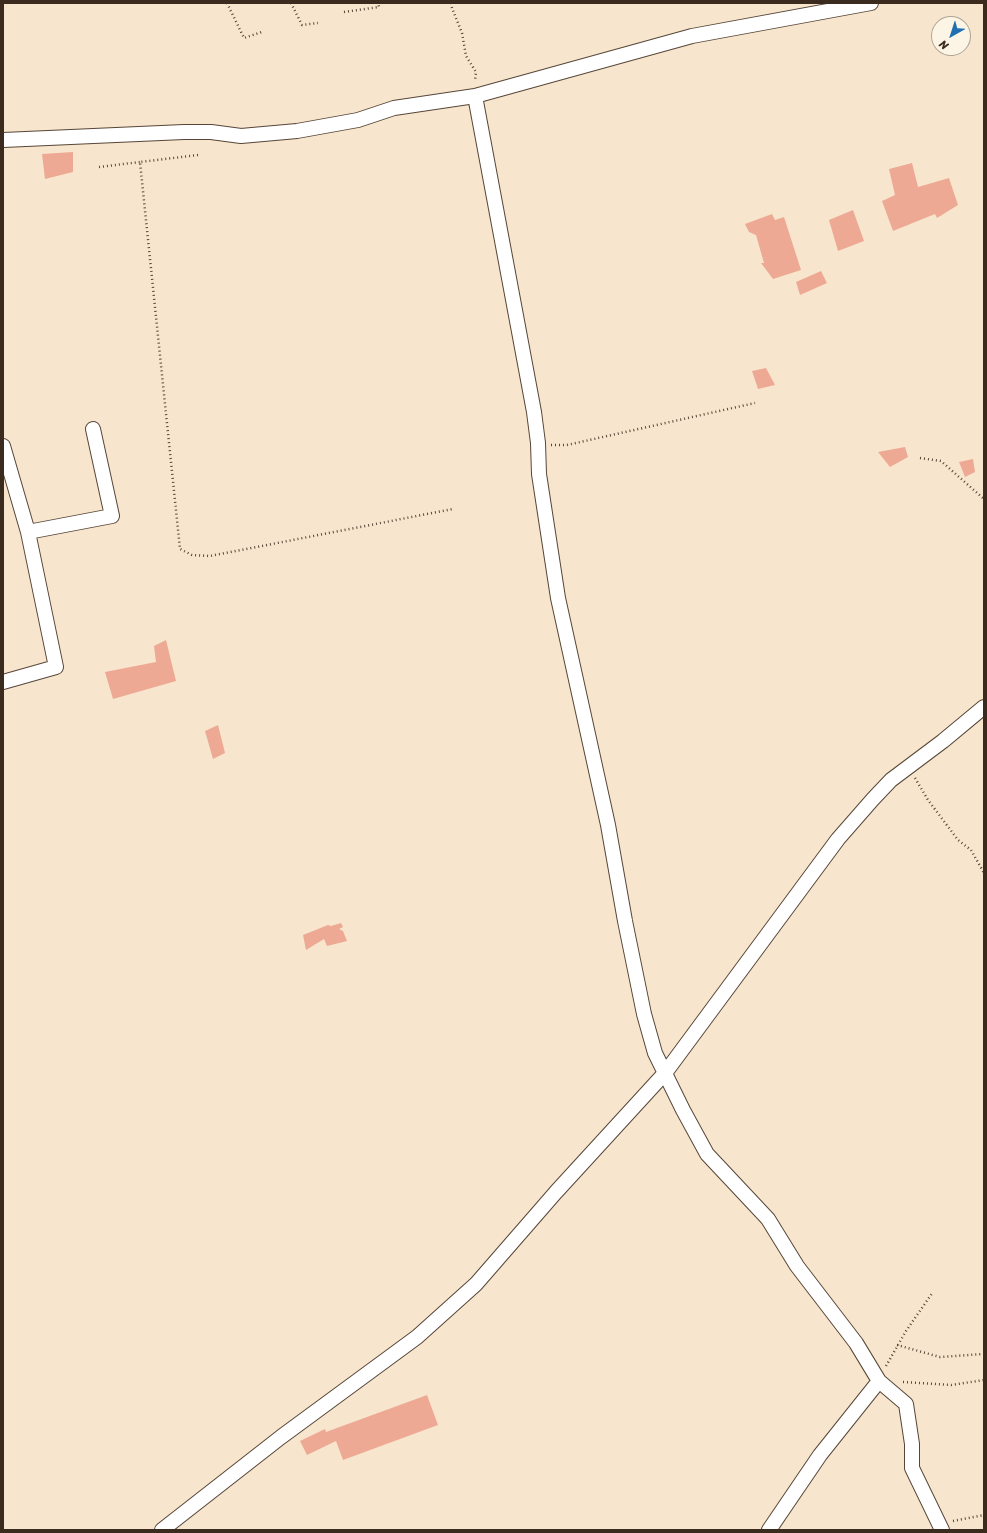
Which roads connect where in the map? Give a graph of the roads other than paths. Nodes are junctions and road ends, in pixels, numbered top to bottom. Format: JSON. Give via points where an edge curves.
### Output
{"nodes":[{"id":1,"x":870,"y":3,"type":"edge"},
{"id":2,"x":475,"y":96,"type":"junction"},
{"id":3,"x":3,"y":140,"type":"edge"},
{"id":4,"x":93,"y":429,"type":"dead end"},
{"id":5,"x":3,"y":446,"type":"edge"},
{"id":6,"x":28,"y":532,"type":"junction"},
{"id":7,"x":3,"y":682,"type":"edge"},
{"id":8,"x":984,"y":707,"type":"edge"},
{"id":9,"x":665,"y":1073,"type":"junction"},
{"id":10,"x":879,"y":1381,"type":"junction"},
{"id":11,"x":940,"y":1527,"type":"edge"},
{"id":12,"x":162,"y":1530,"type":"edge"},
{"id":13,"x":769,"y":1530,"type":"edge"}],
"edges":[{"from":1,"to":2,"type":"street","via":[[692,36]]},
{"from":2,"to":3,"type":"street","via":[[394,108],[358,120],[267,134],[241,136],[184,132]]},
{"from":2,"to":9,"type":"street","via":[[538,443],[539,474],[558,598],[608,824],[644,1014],[655,1053]]},
{"from":4,"to":6,"type":"street","via":[[112,516]]},
{"from":5,"to":6,"type":"street"},
{"from":6,"to":7,"type":"street","via":[[56,667]]},
{"from":8,"to":9,"type":"street","via":[[891,780],[872,799],[838,840]]},
{"from":9,"to":10,"type":"street","via":[[707,1154],[768,1219],[797,1266],[856,1343]]},
{"from":9,"to":12,"type":"street","via":[[476,1284],[450,1308],[417,1337],[280,1437]]},
{"from":10,"to":11,"type":"street","via":[[906,1404],[912,1444],[912,1468]]},
{"from":10,"to":13,"type":"street","via":[[820,1455]]}]}
